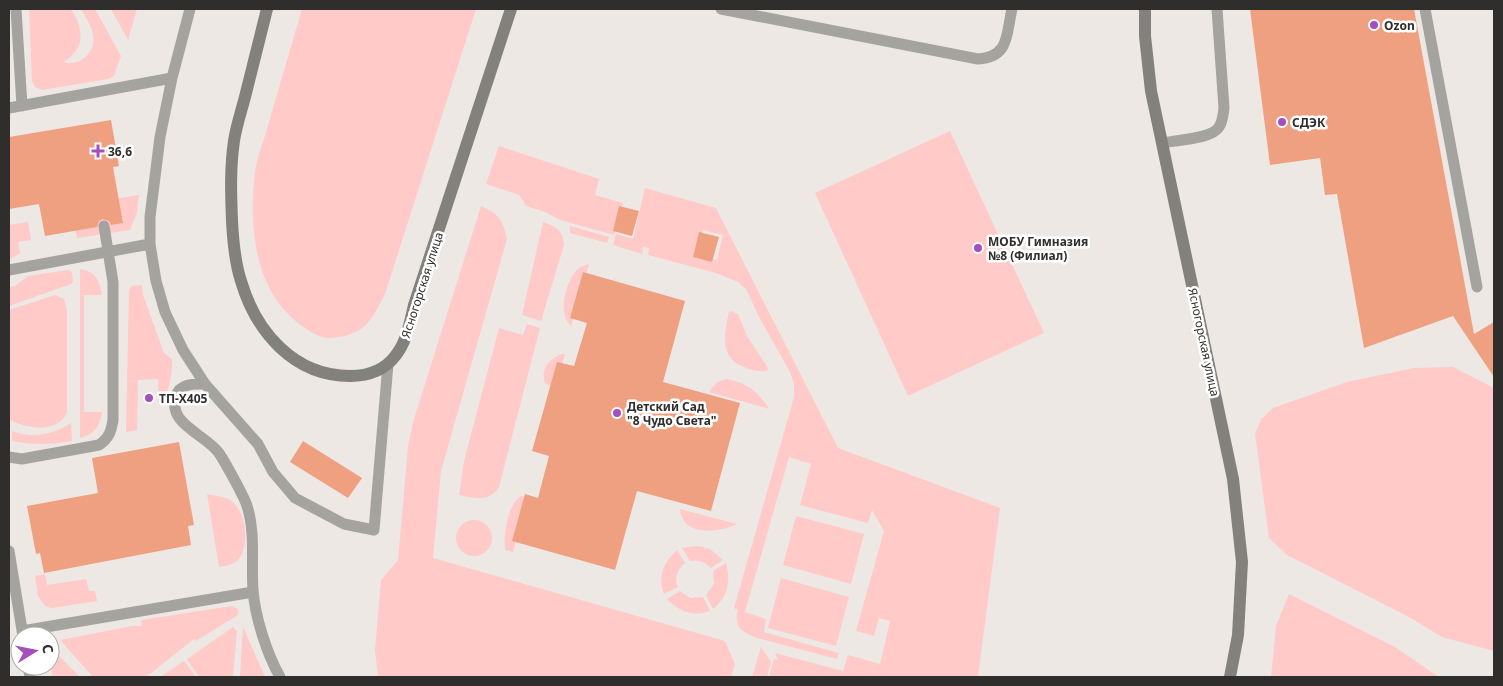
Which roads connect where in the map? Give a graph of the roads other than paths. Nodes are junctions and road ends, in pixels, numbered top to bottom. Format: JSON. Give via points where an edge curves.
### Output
{"nodes":[{"id":1,"x":16,"y":9,"type":"edge"},
{"id":2,"x":190,"y":9,"type":"edge"},
{"id":3,"x":267,"y":9,"type":"edge"},
{"id":4,"x":511,"y":9,"type":"edge"},
{"id":5,"x":721,"y":9,"type":"edge"},
{"id":6,"x":1012,"y":9,"type":"edge"},
{"id":7,"x":1145,"y":9,"type":"edge"},
{"id":8,"x":1217,"y":9,"type":"edge"},
{"id":9,"x":1425,"y":9,"type":"edge"},
{"id":10,"x":172,"y":78,"type":"junction"},
{"id":11,"x":22,"y":106,"type":"junction"},
{"id":12,"x":9,"y":108,"type":"edge"},
{"id":13,"x":1162,"y":143,"type":"junction"},
{"id":14,"x":104,"y":226,"type":"dead end"},
{"id":15,"x":150,"y":244,"type":"junction"},
{"id":16,"x":109,"y":252,"type":"junction"},
{"id":17,"x":9,"y":270,"type":"edge"},
{"id":18,"x":1477,"y":287,"type":"dead end"},
{"id":19,"x":388,"y":364,"type":"junction"},
{"id":20,"x":205,"y":384,"type":"junction"},
{"id":21,"x":9,"y":457,"type":"edge"},
{"id":22,"x":9,"y":550,"type":"edge"},
{"id":23,"x":11,"y":572,"type":"edge"},
{"id":24,"x":253,"y":592,"type":"junction"},
{"id":25,"x":21,"y":626,"type":"edge"},
{"id":26,"x":60,"y":626,"type":"edge"},
{"id":27,"x":280,"y":677,"type":"edge"},
{"id":28,"x":1230,"y":677,"type":"edge"}],
"edges":[{"from":1,"to":11,"type":"lane"},
{"from":2,"to":10,"type":"lane"},
{"from":3,"to":19,"type":"street","name":"Ясногорская улица","via":[[234,141],[230,182],[240,280],[252,312],[272,340],[306,366],[332,376],[359,376]]},
{"from":4,"to":19,"type":"street","name":"Ясногорская улица","via":[[414,305],[406,339]]},
{"from":5,"to":6,"type":"lane","via":[[978,60],[997,55],[1003,47]]},
{"from":7,"to":13,"type":"street","name":"Ясногорская улица","via":[[1151,90]]},
{"from":8,"to":13,"type":"lane","via":[[1224,108],[1222,121],[1210,135]]},
{"from":9,"to":18,"type":"lane"},
{"from":10,"to":11,"type":"lane"},
{"from":10,"to":15,"type":"lane","via":[[157,164]]},
{"from":11,"to":12,"type":"lane"},
{"from":13,"to":28,"type":"street","name":"Ясногорская улица","via":[[1233,479],[1242,562],[1238,635]]},
{"from":14,"to":16,"type":"lane"},
{"from":15,"to":16,"type":"lane"},
{"from":15,"to":20,"type":"lane","via":[[165,312],[183,350]]},
{"from":16,"to":17,"type":"lane"},
{"from":16,"to":21,"type":"lane","via":[[114,282],[111,432],[99,445],[22,459]]},
{"from":19,"to":20,"type":"lane","via":[[374,530],[344,524],[296,498],[273,472],[258,444]]},
{"from":20,"to":24,"type":"lane","via":[[183,387],[174,404],[176,413],[218,452],[246,504],[251,526]]},
{"from":22,"to":23,"type":"lane"},
{"from":23,"to":25,"type":"lane"},
{"from":24,"to":26,"type":"lane"},
{"from":24,"to":27,"type":"lane","via":[[258,620]]}]}
